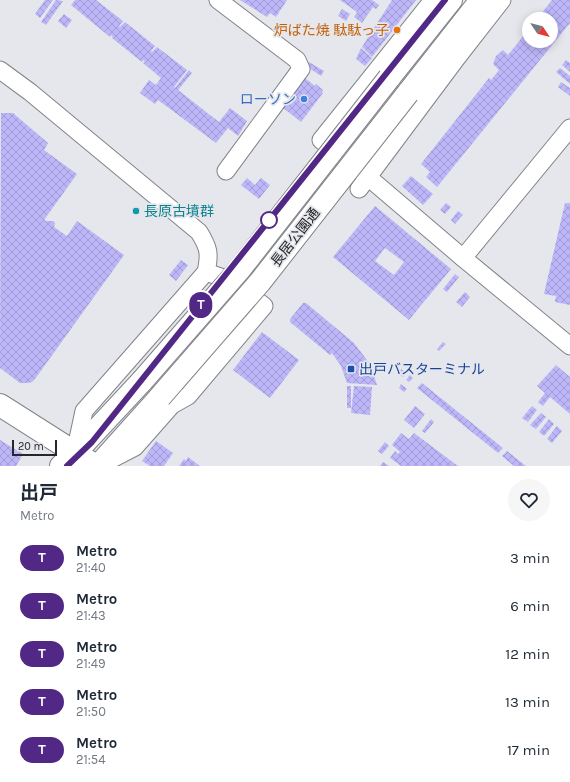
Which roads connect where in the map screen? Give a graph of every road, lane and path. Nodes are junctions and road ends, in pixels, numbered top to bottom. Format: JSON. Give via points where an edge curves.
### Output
{"nodes":[{"id":1,"x":218,"y":0,"type":"edge"},
{"id":2,"x":433,"y":0,"type":"edge"},
{"id":3,"x":451,"y":0,"type":"edge"},
{"id":4,"x":482,"y":0,"type":"edge"},
{"id":5,"x":502,"y":0,"type":"edge"},
{"id":6,"x":0,"y":70,"type":"edge"},
{"id":7,"x":570,"y":128,"type":"edge"},
{"id":8,"x":226,"y":171,"type":"dead end"},
{"id":9,"x":363,"y":183,"type":"junction"},
{"id":10,"x":463,"y":258,"type":"junction"},
{"id":11,"x":206,"y":272,"type":"junction"},
{"id":12,"x":570,"y":346,"type":"edge"},
{"id":13,"x":0,"y":405,"type":"edge"},
{"id":14,"x":68,"y":459,"type":"edge"},
{"id":15,"x":98,"y":466,"type":"edge"}],
"edges":[{"from":1,"to":8,"type":"street","via":[[297,60],[301,69]]},
{"from":2,"to":9,"type":"street","via":[[321,140]]},
{"from":3,"to":14,"type":"main road","name":"長居公園通","bridge":true,"via":[[240,269],[142,381]]},
{"from":4,"to":15,"type":"main road","name":"長居公園通","bridge":true,"via":[[260,282]]},
{"from":5,"to":9,"type":"street"},
{"from":6,"to":11,"type":"street","via":[[199,232],[209,252]]},
{"from":7,"to":10,"type":"street"},
{"from":9,"to":10,"type":"street"},
{"from":10,"to":12,"type":"street"},
{"from":11,"to":14,"type":"street","via":[[84,411]]},
{"from":11,"to":15,"type":"street","via":[[232,281],[264,306],[188,396],[172,405],[135,447]]},
{"from":13,"to":14,"type":"main road"},
{"from":14,"to":15,"type":"main road"}]}
